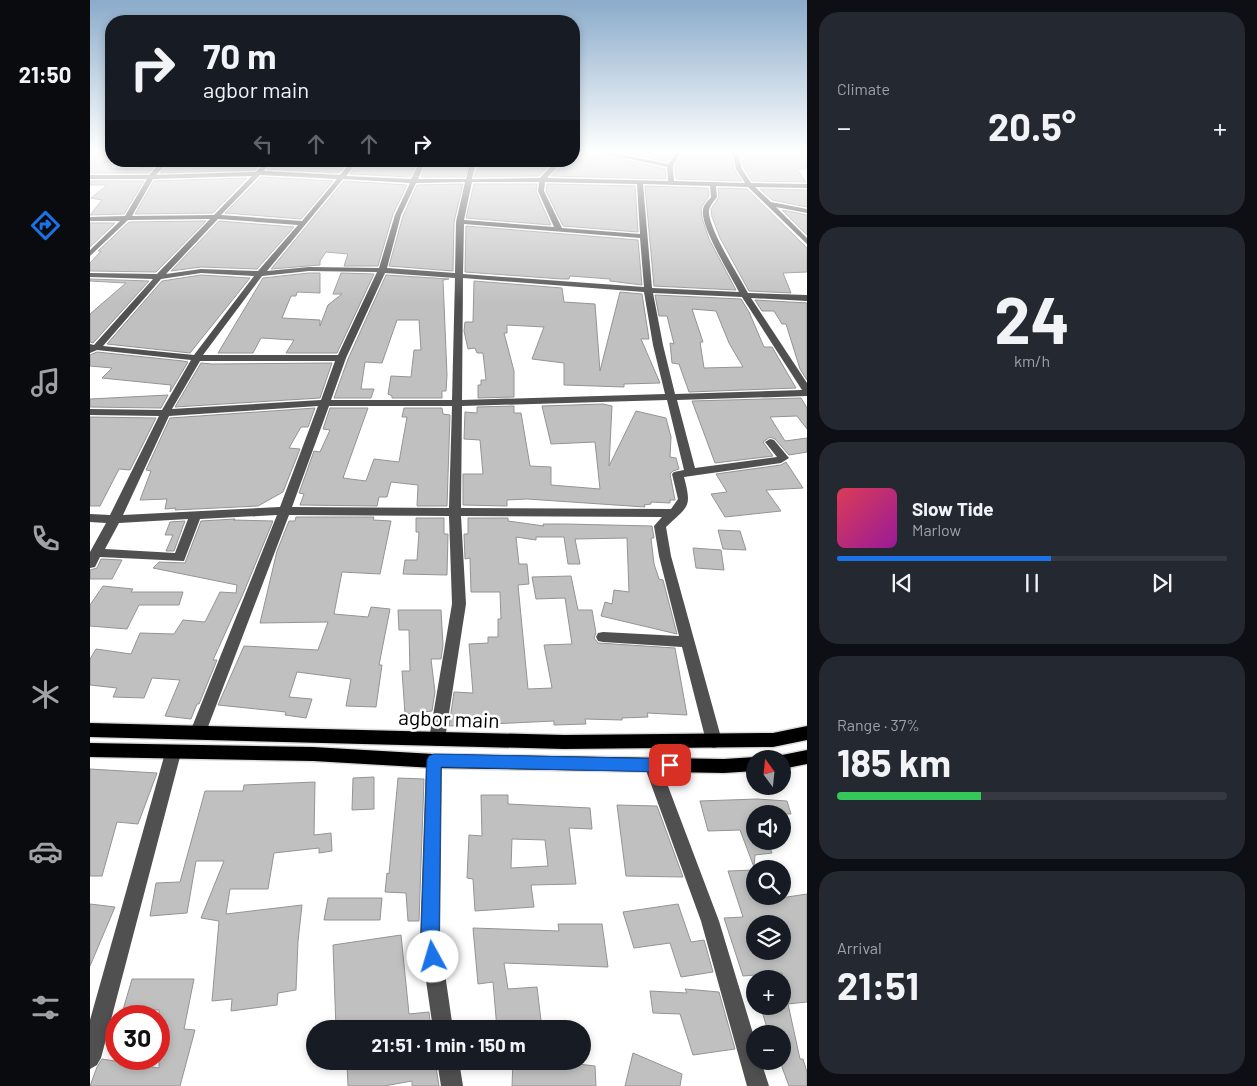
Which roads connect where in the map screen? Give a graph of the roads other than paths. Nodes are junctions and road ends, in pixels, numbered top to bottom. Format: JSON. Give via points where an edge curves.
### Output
{"nodes":[{"id":1,"x":136,"y":203,"type":"edge"},
{"id":2,"x":230,"y":203,"type":"edge"},
{"id":3,"x":321,"y":203,"type":"edge"},
{"id":4,"x":404,"y":203,"type":"edge"},
{"id":5,"x":464,"y":203,"type":"edge"},
{"id":6,"x":547,"y":203,"type":"edge"},
{"id":7,"x":641,"y":203,"type":"edge"},
{"id":8,"x":710,"y":203,"type":"edge"},
{"id":9,"x":772,"y":204,"type":"joint"},
{"id":10,"x":807,"y":211,"type":"edge"},
{"id":11,"x":128,"y":217,"type":"junction"},
{"id":12,"x":216,"y":218,"type":"junction"},
{"id":13,"x":90,"y":219,"type":"edge"},
{"id":14,"x":460,"y":222,"type":"junction"},
{"id":15,"x":304,"y":223,"type":"junction"},
{"id":16,"x":559,"y":229,"type":"junction"},
{"id":17,"x":644,"y":236,"type":"junction"},
{"id":18,"x":807,"y":242,"type":"edge"},
{"id":19,"x":90,"y":254,"type":"edge"},
{"id":20,"x":382,"y":270,"type":"junction"},
{"id":21,"x":260,"y":274,"type":"junction"},
{"id":22,"x":90,"y":275,"type":"edge"},
{"id":23,"x":459,"y":275,"type":"junction"},
{"id":24,"x":162,"y":276,"type":"junction"},
{"id":25,"x":648,"y":290,"type":"junction"},
{"id":26,"x":745,"y":294,"type":"junction"},
{"id":27,"x":807,"y":298,"type":"edge"},
{"id":28,"x":92,"y":348,"type":"edge"},
{"id":29,"x":197,"y":358,"type":"junction"},
{"id":30,"x":341,"y":358,"type":"junction"},
{"id":31,"x":807,"y":392,"type":"edge"},
{"id":32,"x":671,"y":399,"type":"junction"},
{"id":33,"x":324,"y":403,"type":"junction"},
{"id":34,"x":456,"y":403,"type":"junction"},
{"id":35,"x":90,"y":412,"type":"edge"},
{"id":36,"x":164,"y":413,"type":"junction"},
{"id":37,"x":770,"y":442,"type":"dead end"},
{"id":38,"x":690,"y":472,"type":"junction"},
{"id":39,"x":285,"y":511,"type":"junction"},
{"id":40,"x":672,"y":513,"type":"junction"},
{"id":41,"x":455,"y":514,"type":"junction"},
{"id":42,"x":195,"y":516,"type":"junction"},
{"id":43,"x":90,"y":518,"type":"edge"},
{"id":44,"x":116,"y":519,"type":"junction"},
{"id":45,"x":93,"y":558,"type":"edge"},
{"id":46,"x":603,"y":637,"type":"dead end"},
{"id":47,"x":689,"y":642,"type":"junction"},
{"id":48,"x":90,"y":730,"type":"edge"},
{"id":49,"x":198,"y":732,"type":"junction"},
{"id":50,"x":807,"y":733,"type":"edge"},
{"id":51,"x":319,"y":734,"type":"junction"},
{"id":52,"x":437,"y":739,"type":"junction"},
{"id":53,"x":714,"y":741,"type":"junction"},
{"id":54,"x":90,"y":750,"type":"edge"},
{"id":55,"x":173,"y":753,"type":"junction"},
{"id":56,"x":313,"y":754,"type":"junction"},
{"id":57,"x":807,"y":757,"type":"edge"},
{"id":58,"x":434,"y":760,"type":"junction"},
{"id":59,"x":791,"y":760,"type":"edge"},
{"id":60,"x":652,"y":765,"type":"junction"},
{"id":61,"x":746,"y":765,"type":"edge"},
{"id":62,"x":442,"y":1020,"type":"edge"},
{"id":63,"x":90,"y":1058,"type":"edge"},
{"id":64,"x":449,"y":1070,"type":"edge"},
{"id":65,"x":452,"y":1086,"type":"edge"},
{"id":66,"x":758,"y":1086,"type":"edge"}],
"edges":[{"from":1,"to":11,"type":"street"},
{"from":2,"to":12,"type":"street"},
{"from":3,"to":15,"type":"street"},
{"from":4,"to":20,"type":"street"},
{"from":5,"to":14,"type":"street"},
{"from":6,"to":16,"type":"street"},
{"from":7,"to":17,"type":"street"},
{"from":8,"to":26,"type":"street","via":[[706,217]]},
{"from":9,"to":10,"type":"street"},
{"from":9,"to":18,"type":"street"},
{"from":11,"to":12,"type":"street"},
{"from":11,"to":13,"type":"street"},
{"from":11,"to":19,"type":"street"},
{"from":12,"to":15,"type":"street"},
{"from":12,"to":24,"type":"street"},
{"from":14,"to":16,"type":"street"},
{"from":14,"to":23,"type":"street"},
{"from":15,"to":21,"type":"street"},
{"from":16,"to":17,"type":"street"},
{"from":17,"to":25,"type":"street"},
{"from":20,"to":21,"type":"street","via":[[309,269]]},
{"from":20,"to":23,"type":"street"},
{"from":20,"to":30,"type":"street"},
{"from":21,"to":24,"type":"street","via":[[201,271]]},
{"from":21,"to":29,"type":"street"},
{"from":22,"to":24,"type":"street"},
{"from":23,"to":25,"type":"street"},
{"from":23,"to":34,"type":"street"},
{"from":24,"to":28,"type":"street"},
{"from":25,"to":26,"type":"street"},
{"from":25,"to":32,"type":"street"},
{"from":26,"to":27,"type":"street"},
{"from":26,"to":31,"type":"street"},
{"from":28,"to":29,"type":"street"},
{"from":29,"to":30,"type":"street"},
{"from":29,"to":36,"type":"street"},
{"from":30,"to":33,"type":"street"},
{"from":31,"to":32,"type":"street"},
{"from":32,"to":34,"type":"street"},
{"from":32,"to":38,"type":"street"},
{"from":33,"to":34,"type":"street"},
{"from":33,"to":36,"type":"street"},
{"from":33,"to":39,"type":"street"},
{"from":34,"to":41,"type":"street"},
{"from":35,"to":36,"type":"street"},
{"from":36,"to":44,"type":"street"},
{"from":37,"to":38,"type":"street","via":[[783,458],[781,460]]},
{"from":38,"to":40,"type":"street","via":[[678,474],[684,499]]},
{"from":39,"to":41,"type":"street"},
{"from":39,"to":42,"type":"street"},
{"from":39,"to":49,"type":"street"},
{"from":40,"to":41,"type":"street","via":[[481,511]]},
{"from":40,"to":47,"type":"street","via":[[660,526]]},
{"from":41,"to":52,"type":"street","via":[[459,604]]},
{"from":42,"to":44,"type":"street"},
{"from":42,"to":45,"type":"street","via":[[179,558],[161,555]]},
{"from":43,"to":44,"type":"street"},
{"from":44,"to":45,"type":"street"},
{"from":46,"to":47,"type":"street"},
{"from":47,"to":53,"type":"street"},
{"from":48,"to":49,"type":"main road","name":"agbor main"},
{"from":49,"to":51,"type":"main road","name":"agbor main"},
{"from":50,"to":53,"type":"main road","name":"agbor main","via":[[773,740]]},
{"from":51,"to":52,"type":"main road","name":"agbor main"},
{"from":51,"to":56,"type":"main road"},
{"from":52,"to":53,"type":"main road","name":"agbor main"},
{"from":54,"to":55,"type":"main road"},
{"from":55,"to":56,"type":"main road"},
{"from":55,"to":63,"type":"street"},
{"from":56,"to":58,"type":"main road"},
{"from":57,"to":59,"type":"main road"},
{"from":58,"to":60,"type":"main road"},
{"from":58,"to":62,"type":"street","via":[[430,939]]},
{"from":60,"to":61,"type":"main road"},
{"from":60,"to":66,"type":"street","via":[[710,921]]},
{"from":64,"to":65,"type":"street"}]}
